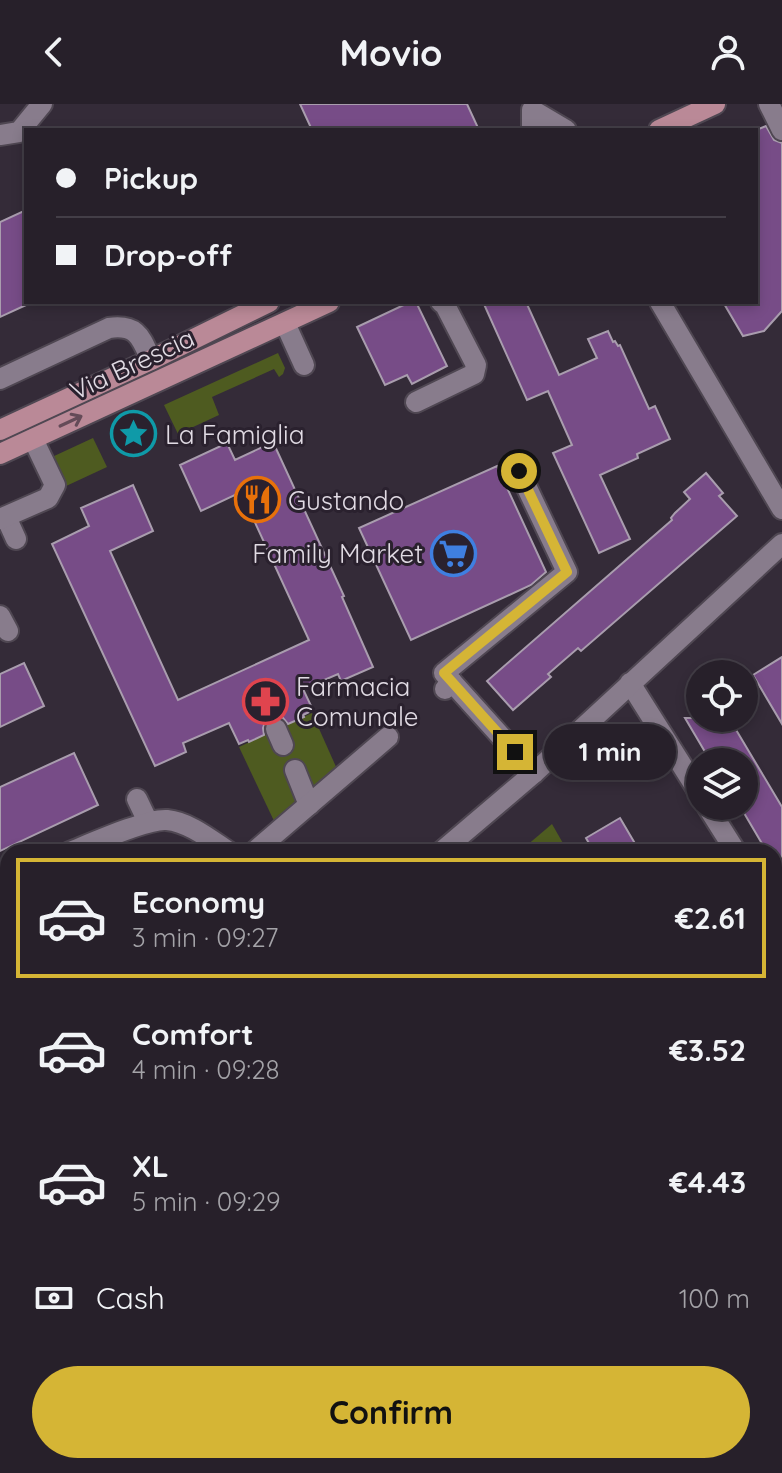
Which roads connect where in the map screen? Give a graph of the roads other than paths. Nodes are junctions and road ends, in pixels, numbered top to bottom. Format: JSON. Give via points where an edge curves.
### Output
{"nodes":[{"id":1,"x":42,"y":104,"type":"edge"},
{"id":2,"x":715,"y":104,"type":"edge"},
{"id":3,"x":769,"y":104,"type":"edge"},
{"id":4,"x":531,"y":115,"type":"edge"},
{"id":5,"x":561,"y":128,"type":"edge"},
{"id":6,"x":663,"y":128,"type":"edge"},
{"id":7,"x":782,"y":130,"type":"edge"},
{"id":8,"x":0,"y":135,"type":"edge"},
{"id":9,"x":265,"y":304,"type":"edge"},
{"id":10,"x":325,"y":304,"type":"edge"},
{"id":11,"x":444,"y":304,"type":"edge"},
{"id":12,"x":661,"y":304,"type":"edge"},
{"id":13,"x":285,"y":323,"type":"junction"},
{"id":14,"x":151,"y":360,"type":"junction"},
{"id":15,"x":304,"y":365,"type":"dead end"},
{"id":16,"x":0,"y":379,"type":"edge"},
{"id":17,"x":416,"y":402,"type":"dead end"},
{"id":18,"x":0,"y":430,"type":"edge"},
{"id":19,"x":33,"y":439,"type":"junction"},
{"id":20,"x":0,"y":454,"type":"edge"},
{"id":21,"x":519,"y":471,"type":"dead end"},
{"id":22,"x":782,"y":509,"type":"edge"},
{"id":23,"x":3,"y":518,"type":"edge"},
{"id":24,"x":16,"y":539,"type":"dead end"},
{"id":25,"x":782,"y":544,"type":"edge"},
{"id":26,"x":630,"y":683,"type":"junction"},
{"id":27,"x":388,"y":737,"type":"dead end"},
{"id":28,"x":295,"y":770,"type":"dead end"},
{"id":29,"x":686,"y":772,"type":"edge"},
{"id":30,"x":534,"y":773,"type":"junction"},
{"id":31,"x":137,"y":799,"type":"dead end"},
{"id":32,"x":309,"y":805,"type":"junction"},
{"id":33,"x":716,"y":820,"type":"edge"},
{"id":34,"x":148,"y":822,"type":"junction"},
{"id":35,"x":91,"y":844,"type":"edge"},
{"id":36,"x":216,"y":844,"type":"edge"},
{"id":37,"x":263,"y":844,"type":"edge"},
{"id":38,"x":450,"y":844,"type":"edge"},
{"id":39,"x":731,"y":844,"type":"edge"}],
"edges":[{"from":1,"to":8,"type":"street","via":[[19,132]]},
{"from":2,"to":6,"type":"main road"},
{"from":3,"to":7,"type":"street"},
{"from":4,"to":5,"type":"street"},
{"from":9,"to":14,"type":"main road","name":"Via Brescia"},
{"from":10,"to":13,"type":"main road","name":"Via Brescia"},
{"from":11,"to":17,"type":"street","via":[[476,365],[474,374]]},
{"from":12,"to":22,"type":"street"},
{"from":13,"to":15,"type":"street"},
{"from":19,"to":13,"type":"main road","name":"Via Brescia","one_way":true},
{"from":14,"to":16,"type":"street","via":[[140,336],[123,326]]},
{"from":14,"to":18,"type":"main road","name":"Via Brescia"},
{"from":19,"to":20,"type":"main road","name":"Via Brescia"},
{"from":19,"to":23,"type":"street","via":[[55,485],[48,498]]},
{"from":21,"to":30,"type":"street","via":[[567,572],[444,673],[448,686],[492,735]]},
{"from":23,"to":24,"type":"street"},
{"from":25,"to":26,"type":"street"},
{"from":26,"to":29,"type":"street"},
{"from":26,"to":30,"type":"street"},
{"from":27,"to":32,"type":"street"},
{"from":28,"to":32,"type":"street"},
{"from":30,"to":38,"type":"street"},
{"from":31,"to":34,"type":"street"},
{"from":32,"to":37,"type":"street"},
{"from":33,"to":39,"type":"street"},
{"from":34,"to":35,"type":"street"},
{"from":34,"to":36,"type":"street","via":[[166,819],[183,824]]}]}
